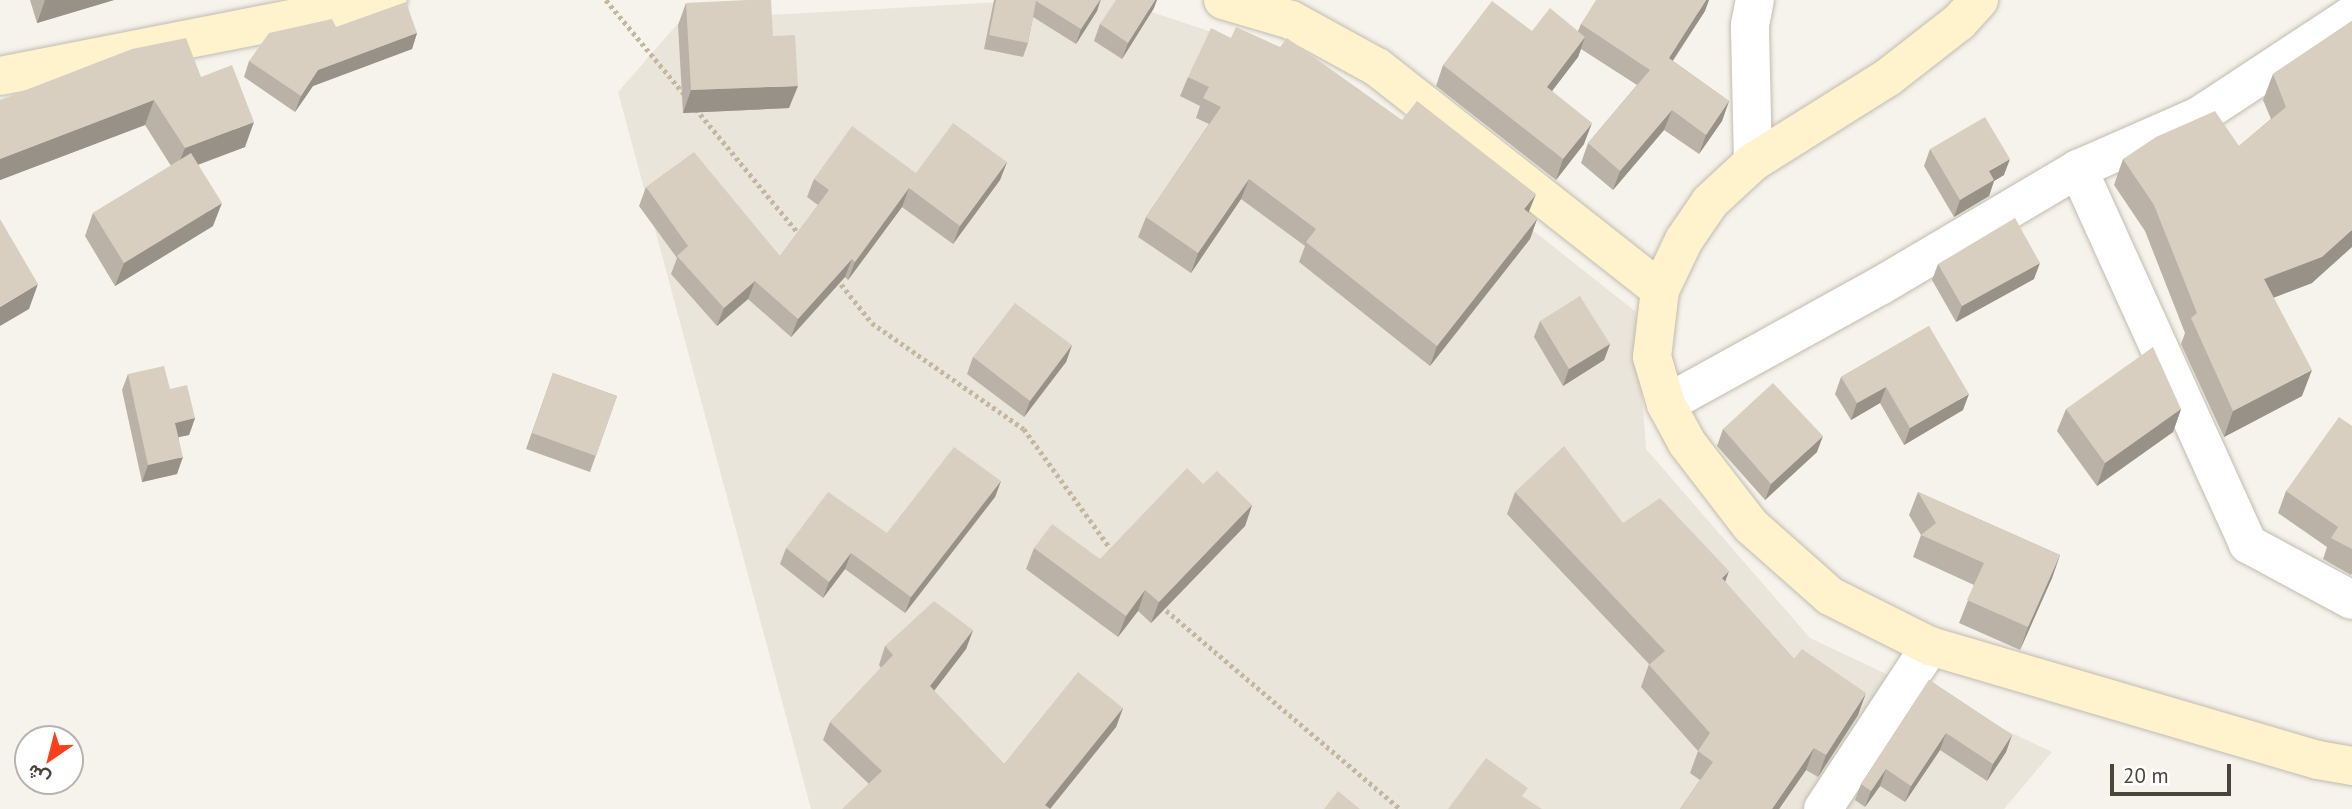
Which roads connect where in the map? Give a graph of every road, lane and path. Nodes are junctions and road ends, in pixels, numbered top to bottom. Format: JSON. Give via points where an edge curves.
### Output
{"nodes":[{"id":1,"x":388,"y":0,"type":"edge"},
{"id":2,"x":606,"y":0,"type":"edge"},
{"id":3,"x":1223,"y":0,"type":"edge"},
{"id":4,"x":1755,"y":0,"type":"edge"},
{"id":5,"x":1979,"y":0,"type":"edge"},
{"id":6,"x":2352,"y":15,"type":"edge"},
{"id":7,"x":0,"y":76,"type":"edge"},
{"id":8,"x":1753,"y":162,"type":"junction"},
{"id":9,"x":2078,"y":169,"type":"junction"},
{"id":10,"x":802,"y":237,"type":"edge"},
{"id":11,"x":828,"y":269,"type":"edge"},
{"id":12,"x":1660,"y":290,"type":"junction"},
{"id":13,"x":1666,"y":404,"type":"junction"},
{"id":14,"x":1121,"y":563,"type":"edge"},
{"id":15,"x":2352,"y":600,"type":"edge"},
{"id":16,"x":1158,"y":603,"type":"edge"},
{"id":17,"x":1930,"y":646,"type":"junction"},
{"id":18,"x":2352,"y":766,"type":"edge"},
{"id":19,"x":1400,"y":809,"type":"edge"},
{"id":20,"x":1823,"y":809,"type":"edge"}],
"edges":[{"from":1,"to":7,"type":"main road"},
{"from":2,"to":10,"type":"path"},
{"from":3,"to":12,"type":"main road","via":[[1291,20],[1377,67]]},
{"from":4,"to":8,"type":"street","via":[[1750,25]]},
{"from":5,"to":8,"type":"main road","via":[[1959,22],[1887,78]]},
{"from":6,"to":9,"type":"street","via":[[2199,116]]},
{"from":8,"to":12,"type":"main road","via":[[1710,202],[1684,240]]},
{"from":9,"to":13,"type":"street","via":[[1880,286]]},
{"from":9,"to":15,"type":"street","via":[[2248,544]]},
{"from":11,"to":14,"type":"path","via":[[872,323],[1024,429]]},
{"from":12,"to":13,"type":"main road","via":[[1652,357]]},
{"from":13,"to":17,"type":"main road","via":[[1687,443],[1751,526],[1830,596]]},
{"from":16,"to":19,"type":"path"},
{"from":17,"to":18,"type":"main road","via":[[2318,760]]},
{"from":17,"to":20,"type":"street"}]}
